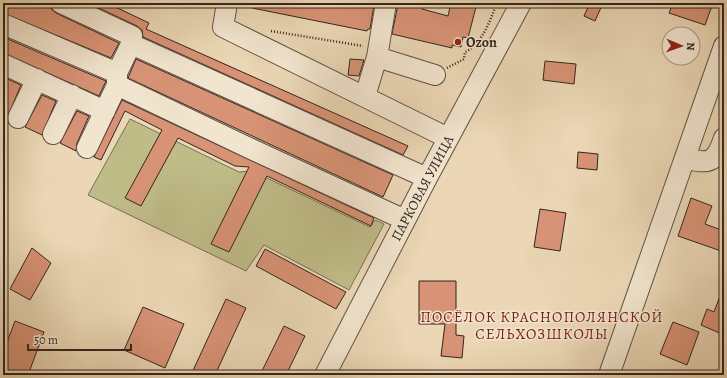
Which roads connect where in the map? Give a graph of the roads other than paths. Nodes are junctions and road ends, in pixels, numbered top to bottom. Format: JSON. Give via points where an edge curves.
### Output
{"nodes":[{"id":1,"x":61,"y":3,"type":"edge"},
{"id":2,"x":227,"y":3,"type":"edge"},
{"id":3,"x":386,"y":3,"type":"edge"},
{"id":4,"x":521,"y":3,"type":"edge"},
{"id":5,"x":3,"y":24,"type":"edge"},
{"id":6,"x":131,"y":44,"type":"junction"},
{"id":7,"x":724,"y":46,"type":"edge"},
{"id":8,"x":377,"y":53,"type":"junction"},
{"id":9,"x":3,"y":65,"type":"edge"},
{"id":10,"x":435,"y":75,"type":"road end"},
{"id":11,"x":37,"y":79,"type":"junction"},
{"id":12,"x":118,"y":79,"type":"junction"},
{"id":13,"x":72,"y":95,"type":"junction"},
{"id":14,"x":365,"y":96,"type":"junction"},
{"id":15,"x":105,"y":111,"type":"junction"},
{"id":16,"x":18,"y":118,"type":"dead end"},
{"id":17,"x":53,"y":134,"type":"dead end"},
{"id":18,"x":448,"y":138,"type":"junction"},
{"id":19,"x":724,"y":138,"type":"edge"},
{"id":20,"x":87,"y":148,"type":"dead end"},
{"id":21,"x":685,"y":158,"type":"junction"},
{"id":22,"x":427,"y":178,"type":"junction"},
{"id":23,"x":405,"y":220,"type":"junction"},
{"id":24,"x":325,"y":375,"type":"edge"},
{"id":25,"x":609,"y":375,"type":"edge"}],
"edges":[{"from":1,"to":6,"type":"street","via":[[132,36]]},
{"from":2,"to":14,"type":"street","via":[[223,27]]},
{"from":3,"to":8,"type":"street"},
{"from":4,"to":18,"type":"street","name":"ПАРКОВАЯ УЛИЦА"},
{"from":5,"to":12,"type":"street"},
{"from":6,"to":12,"type":"street"},
{"from":6,"to":22,"type":"street"},
{"from":7,"to":21,"type":"street"},
{"from":8,"to":10,"type":"street"},
{"from":8,"to":14,"type":"street"},
{"from":9,"to":11,"type":"street"},
{"from":11,"to":13,"type":"street"},
{"from":11,"to":16,"type":"street"},
{"from":12,"to":15,"type":"street"},
{"from":12,"to":23,"type":"street","via":[[247,147]]},
{"from":13,"to":15,"type":"street"},
{"from":13,"to":17,"type":"street"},
{"from":14,"to":18,"type":"street"},
{"from":15,"to":20,"type":"street"},
{"from":18,"to":22,"type":"street","name":"ПАРКОВАЯ УЛИЦА"},
{"from":19,"to":21,"type":"street","via":[[719,154],[711,160],[702,163]]},
{"from":21,"to":25,"type":"street"},
{"from":22,"to":23,"type":"street","name":"ПАРКОВАЯ УЛИЦА"},
{"from":23,"to":24,"type":"street","name":"ПАРКОВАЯ УЛИЦА"}]}
